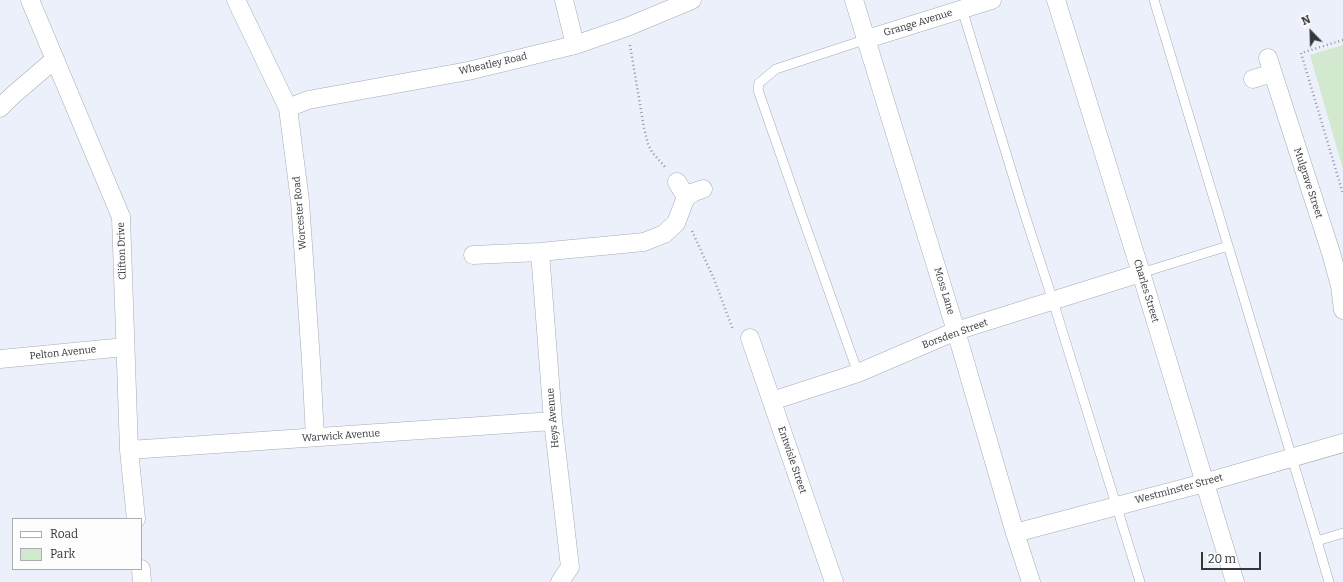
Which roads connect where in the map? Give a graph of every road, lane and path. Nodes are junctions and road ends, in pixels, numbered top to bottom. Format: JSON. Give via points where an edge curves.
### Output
{"nodes":[{"id":1,"x":30,"y":0,"type":"edge"},
{"id":2,"x":236,"y":0,"type":"edge"},
{"id":3,"x":564,"y":0,"type":"edge"},
{"id":4,"x":692,"y":0,"type":"edge"},
{"id":5,"x":854,"y":0,"type":"edge"},
{"id":6,"x":992,"y":0,"type":"edge"},
{"id":7,"x":1056,"y":0,"type":"edge"},
{"id":8,"x":1154,"y":0,"type":"edge"},
{"id":9,"x":962,"y":9,"type":"junction"},
{"id":10,"x":627,"y":27,"type":"junction"},
{"id":11,"x":867,"y":39,"type":"junction"},
{"id":12,"x":1343,"y":40,"type":"edge"},
{"id":13,"x":575,"y":45,"type":"junction"},
{"id":14,"x":55,"y":59,"type":"junction"},
{"id":15,"x":1253,"y":79,"type":"dead end"},
{"id":16,"x":0,"y":108,"type":"edge"},
{"id":17,"x":288,"y":108,"type":"junction"},
{"id":18,"x":702,"y":189,"type":"dead end"},
{"id":19,"x":681,"y":190,"type":"junction"},
{"id":20,"x":1343,"y":194,"type":"edge"},
{"id":21,"x":678,"y":217,"type":"junction"},
{"id":22,"x":1228,"y":246,"type":"junction"},
{"id":23,"x":540,"y":252,"type":"junction"},
{"id":24,"x":473,"y":255,"type":"dead end"},
{"id":25,"x":1141,"y":273,"type":"junction"},
{"id":26,"x":1053,"y":301,"type":"junction"},
{"id":27,"x":1343,"y":310,"type":"edge"},
{"id":28,"x":956,"y":331,"type":"junction"},
{"id":29,"x":750,"y":338,"type":"joint"},
{"id":30,"x":126,"y":346,"type":"junction"},
{"id":31,"x":0,"y":359,"type":"edge"},
{"id":32,"x":858,"y":373,"type":"junction"},
{"id":33,"x":772,"y":401,"type":"junction"},
{"id":34,"x":553,"y":421,"type":"junction"},
{"id":35,"x":315,"y":437,"type":"junction"},
{"id":36,"x":1343,"y":443,"type":"edge"},
{"id":37,"x":129,"y":450,"type":"junction"},
{"id":38,"x":1292,"y":458,"type":"junction"},
{"id":39,"x":1204,"y":483,"type":"junction"},
{"id":40,"x":1116,"y":506,"type":"junction"},
{"id":41,"x":136,"y":518,"type":"edge"},
{"id":42,"x":1015,"y":533,"type":"junction"},
{"id":43,"x":1343,"y":533,"type":"edge"},
{"id":44,"x":1317,"y":541,"type":"junction"},
{"id":45,"x":141,"y":570,"type":"edge"},
{"id":46,"x":142,"y":582,"type":"edge"},
{"id":47,"x":560,"y":582,"type":"edge"},
{"id":48,"x":834,"y":582,"type":"edge"},
{"id":49,"x":1031,"y":582,"type":"edge"},
{"id":50,"x":1140,"y":582,"type":"edge"},
{"id":51,"x":1235,"y":582,"type":"edge"},
{"id":52,"x":1330,"y":582,"type":"edge"}],
"edges":[{"from":1,"to":14,"type":"street","name":"Clifton Drive"},
{"from":2,"to":17,"type":"street","name":"Worcester Road"},
{"from":3,"to":13,"type":"street"},
{"from":4,"to":10,"type":"street","name":"Wheatley Road"},
{"from":5,"to":11,"type":"street","name":"Moss Lane"},
{"from":6,"to":9,"type":"street","name":"Grange Avenue"},
{"from":7,"to":25,"type":"street","name":"Charles Street"},
{"from":8,"to":22,"type":"lane"},
{"from":9,"to":11,"type":"street","name":"Grange Avenue"},
{"from":9,"to":26,"type":"lane"},
{"from":10,"to":13,"type":"street","name":"Wheatley Road"},
{"from":10,"to":19,"type":"path","via":[[648,144]]},
{"from":11,"to":28,"type":"street","name":"Moss Lane"},
{"from":11,"to":32,"type":"lane","via":[[776,69],[759,83],[758,90]]},
{"from":12,"to":20,"type":"path","via":[[1301,53]]},
{"from":13,"to":17,"type":"street","name":"Wheatley Road","via":[[468,71],[308,100]]},
{"from":14,"to":16,"type":"street"},
{"from":14,"to":30,"type":"street","name":"Clifton Drive","via":[[121,218]]},
{"from":15,"to":27,"type":"street","name":"Mulgrave Street","via":[[1271,65],[1331,254],[1340,286]]},
{"from":17,"to":35,"type":"street","name":"Worcester Road","via":[[300,201]]},
{"from":18,"to":19,"type":"street","via":[[694,192]]},
{"from":19,"to":21,"type":"street"},
{"from":21,"to":23,"type":"street","via":[[676,223],[664,234],[644,242]]},
{"from":21,"to":29,"type":"path","via":[[690,226],[734,332]]},
{"from":22,"to":25,"type":"lane"},
{"from":22,"to":38,"type":"lane"},
{"from":23,"to":24,"type":"street"},
{"from":23,"to":34,"type":"street","name":"Heys Avenue"},
{"from":25,"to":26,"type":"street","name":"Borsden Street"},
{"from":25,"to":39,"type":"street","name":"Charles Street"},
{"from":26,"to":28,"type":"street","name":"Borsden Street"},
{"from":26,"to":40,"type":"lane"},
{"from":28,"to":32,"type":"street","name":"Borsden Street"},
{"from":28,"to":42,"type":"street","name":"Moss Lane"},
{"from":29,"to":33,"type":"street","name":"Entwisle Street"},
{"from":30,"to":31,"type":"street","name":"Pelton Avenue"},
{"from":30,"to":37,"type":"street","name":"Clifton Drive"},
{"from":32,"to":33,"type":"street","name":"Borsden Street"},
{"from":33,"to":48,"type":"street","name":"Entwisle Street"},
{"from":34,"to":35,"type":"street","name":"Warwick Avenue"},
{"from":34,"to":47,"type":"street","name":"Heys Avenue","via":[[570,567]]},
{"from":35,"to":37,"type":"street","name":"Warwick Avenue"},
{"from":36,"to":38,"type":"street","name":"Westminster Street"},
{"from":37,"to":41,"type":"street","name":"Clifton Drive"},
{"from":38,"to":39,"type":"street","name":"Westminster Street"},
{"from":38,"to":44,"type":"lane"},
{"from":39,"to":40,"type":"street","name":"Westminster Street"},
{"from":39,"to":51,"type":"street","name":"Charles Street"},
{"from":40,"to":42,"type":"street","name":"Westminster Street"},
{"from":40,"to":50,"type":"lane"},
{"from":42,"to":49,"type":"street","name":"Moss Lane"},
{"from":43,"to":44,"type":"lane"},
{"from":44,"to":52,"type":"lane"},
{"from":45,"to":46,"type":"street"}]}
